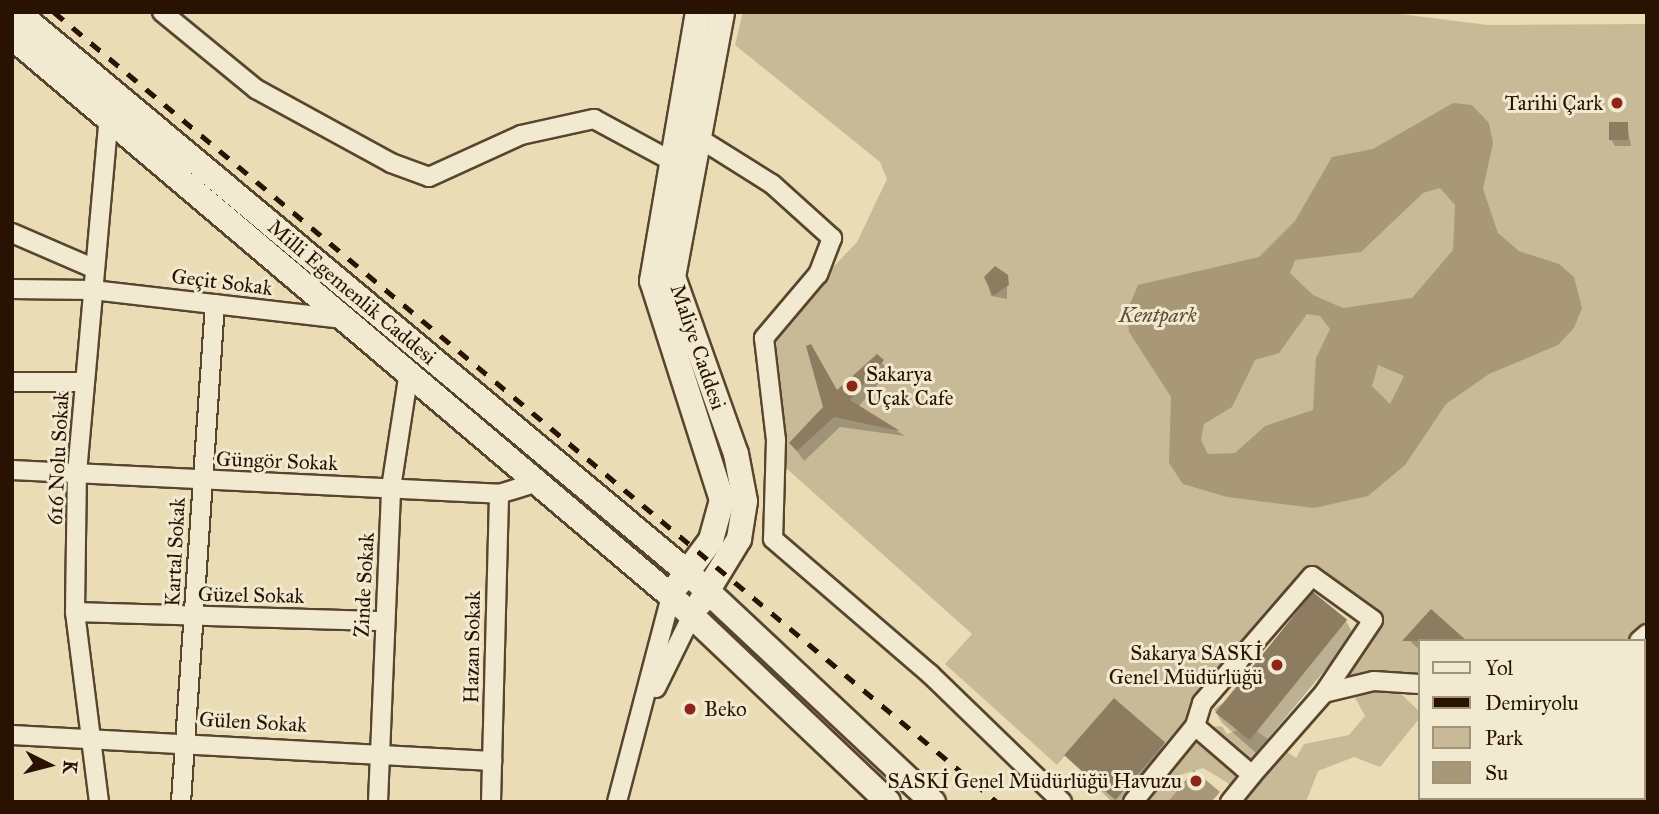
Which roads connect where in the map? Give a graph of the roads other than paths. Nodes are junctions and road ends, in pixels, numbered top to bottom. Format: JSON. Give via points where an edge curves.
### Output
{"nodes":[{"id":1,"x":17,"y":12,"type":"edge"},
{"id":2,"x":162,"y":12,"type":"edge"},
{"id":3,"x":698,"y":12,"type":"edge"},
{"id":4,"x":722,"y":12,"type":"edge"},
{"id":5,"x":14,"y":39,"type":"edge"},
{"id":6,"x":109,"y":116,"type":"junction"},
{"id":7,"x":697,"y":137,"type":"junction"},
{"id":8,"x":680,"y":165,"type":"junction"},
{"id":9,"x":12,"y":233,"type":"edge"},
{"id":10,"x":95,"y":269,"type":"junction"},
{"id":11,"x":12,"y":289,"type":"edge"},
{"id":12,"x":93,"y":290,"type":"junction"},
{"id":13,"x":215,"y":304,"type":"junction"},
{"id":14,"x":345,"y":319,"type":"junction"},
{"id":15,"x":409,"y":372,"type":"junction"},
{"id":16,"x":12,"y":382,"type":"edge"},
{"id":17,"x":85,"y":382,"type":"junction"},
{"id":18,"x":12,"y":470,"type":"edge"},
{"id":19,"x":78,"y":473,"type":"junction"},
{"id":20,"x":201,"y":481,"type":"junction"},
{"id":21,"x":538,"y":482,"type":"junction"},
{"id":22,"x":391,"y":488,"type":"junction"},
{"id":23,"x":499,"y":494,"type":"junction"},
{"id":24,"x":687,"y":572,"type":"junction"},
{"id":25,"x":708,"y":591,"type":"junction"},
{"id":26,"x":671,"y":596,"type":"junction"},
{"id":27,"x":75,"y":612,"type":"junction"},
{"id":28,"x":692,"y":615,"type":"junction"},
{"id":29,"x":195,"y":616,"type":"junction"},
{"id":30,"x":385,"y":621,"type":"junction"},
{"id":31,"x":1418,"y":684,"type":"edge"},
{"id":32,"x":1324,"y":693,"type":"junction"},
{"id":33,"x":646,"y":706,"type":"junction"},
{"id":34,"x":1195,"y":726,"type":"junction"},
{"id":35,"x":12,"y":735,"type":"edge"},
{"id":36,"x":93,"y":737,"type":"junction"},
{"id":37,"x":183,"y":741,"type":"junction"},
{"id":38,"x":378,"y":752,"type":"junction"},
{"id":39,"x":492,"y":761,"type":"junction"},
{"id":40,"x":1252,"y":775,"type":"junction"},
{"id":41,"x":99,"y":802,"type":"edge"},
{"id":42,"x":181,"y":802,"type":"edge"},
{"id":43,"x":378,"y":802,"type":"edge"},
{"id":44,"x":491,"y":802,"type":"edge"},
{"id":45,"x":617,"y":802,"type":"edge"},
{"id":46,"x":888,"y":802,"type":"edge"},
{"id":47,"x":933,"y":802,"type":"edge"},
{"id":48,"x":1062,"y":802,"type":"edge"},
{"id":49,"x":1133,"y":802,"type":"edge"},
{"id":50,"x":1230,"y":802,"type":"edge"}],
"edges":[{"from":1,"to":24,"type":"main road","name":"Milli Egemenlik Caddesi"},
{"from":2,"to":8,"type":"street","via":[[256,89],[429,177],[521,135],[594,119]]},
{"from":3,"to":8,"type":"main road","name":"Maliye Caddesi"},
{"from":4,"to":7,"type":"main road","name":"Maliye Caddesi"},
{"from":5,"to":6,"type":"main road","name":"Milli Egemenlik Caddesi"},
{"from":6,"to":10,"type":"street","name":"616 Nolu Sokak"},
{"from":6,"to":14,"type":"main road","name":"Milli Egemenlik Caddesi"},
{"from":7,"to":8,"type":"main road","name":"Maliye Caddesi"},
{"from":7,"to":48,"type":"street","via":[[772,184],[832,238],[818,274],[764,338],[776,440],[773,540],[930,674]]},
{"from":8,"to":24,"type":"main road","name":"Maliye Caddesi","via":[[652,281],[722,500],[711,540]]},
{"from":8,"to":25,"type":"main road","name":"Maliye Caddesi","via":[[673,277],[736,454],[745,501],[739,539]]},
{"from":9,"to":10,"type":"street"},
{"from":10,"to":12,"type":"street","name":"616 Nolu Sokak"},
{"from":11,"to":12,"type":"street","name":"Geçit Sokak"},
{"from":12,"to":13,"type":"street","name":"Geçit Sokak"},
{"from":12,"to":17,"type":"street","name":"616 Nolu Sokak"},
{"from":13,"to":14,"type":"street","name":"Geçit Sokak"},
{"from":13,"to":20,"type":"street","name":"Kartal Sokak"},
{"from":14,"to":15,"type":"main road","name":"Milli Egemenlik Caddesi"},
{"from":15,"to":21,"type":"main road","name":"Milli Egemenlik Caddesi"},
{"from":15,"to":22,"type":"street","name":"Zinde Sokak"},
{"from":16,"to":17,"type":"street"},
{"from":17,"to":19,"type":"street","name":"616 Nolu Sokak"},
{"from":18,"to":19,"type":"street","name":"Güngör Sokak"},
{"from":19,"to":20,"type":"street","name":"Güngör Sokak"},
{"from":19,"to":27,"type":"street","name":"616 Nolu Sokak"},
{"from":20,"to":22,"type":"street","name":"Güngör Sokak"},
{"from":20,"to":29,"type":"street","name":"Kartal Sokak"},
{"from":21,"to":23,"type":"street","name":"Güngör Sokak"},
{"from":21,"to":26,"type":"main road","name":"Milli Egemenlik Caddesi"},
{"from":22,"to":23,"type":"street","name":"Güngör Sokak"},
{"from":22,"to":30,"type":"street","name":"Zinde Sokak"},
{"from":23,"to":39,"type":"street","name":"Hazan Sokak"},
{"from":24,"to":25,"type":"main road","name":"Milli Egemenlik Caddesi"},
{"from":24,"to":26,"type":"main road","name":"Maliye Caddesi"},
{"from":25,"to":28,"type":"main road","name":"Maliye Caddesi"},
{"from":25,"to":47,"type":"main road"},
{"from":26,"to":28,"type":"main road","name":"Milli Egemenlik Caddesi"},
{"from":26,"to":33,"type":"street"},
{"from":27,"to":29,"type":"street","name":"Güzel Sokak"},
{"from":27,"to":36,"type":"street","name":"616 Nolu Sokak"},
{"from":28,"to":33,"type":"street"},
{"from":28,"to":46,"type":"main road"},
{"from":29,"to":30,"type":"street","name":"Güzel Sokak"},
{"from":29,"to":37,"type":"street","name":"Kartal Sokak"},
{"from":30,"to":38,"type":"street","name":"Zinde Sokak"},
{"from":31,"to":32,"type":"street","via":[[1374,681]]},
{"from":32,"to":34,"type":"street","via":[[1373,620],[1312,576],[1202,703]]},
{"from":32,"to":40,"type":"street"},
{"from":33,"to":45,"type":"street"},
{"from":34,"to":40,"type":"street"},
{"from":34,"to":49,"type":"street"},
{"from":35,"to":36,"type":"street","name":"Gülen Sokak"},
{"from":36,"to":37,"type":"street","name":"Gülen Sokak"},
{"from":36,"to":41,"type":"street","name":"616 Nolu Sokak"},
{"from":37,"to":38,"type":"street","name":"Gülen Sokak"},
{"from":37,"to":42,"type":"street","name":"Kartal Sokak"},
{"from":38,"to":39,"type":"street","name":"Gülen Sokak"},
{"from":38,"to":43,"type":"street","name":"Zinde Sokak"},
{"from":39,"to":44,"type":"street","name":"Hazan Sokak"},
{"from":40,"to":50,"type":"street"}]}
